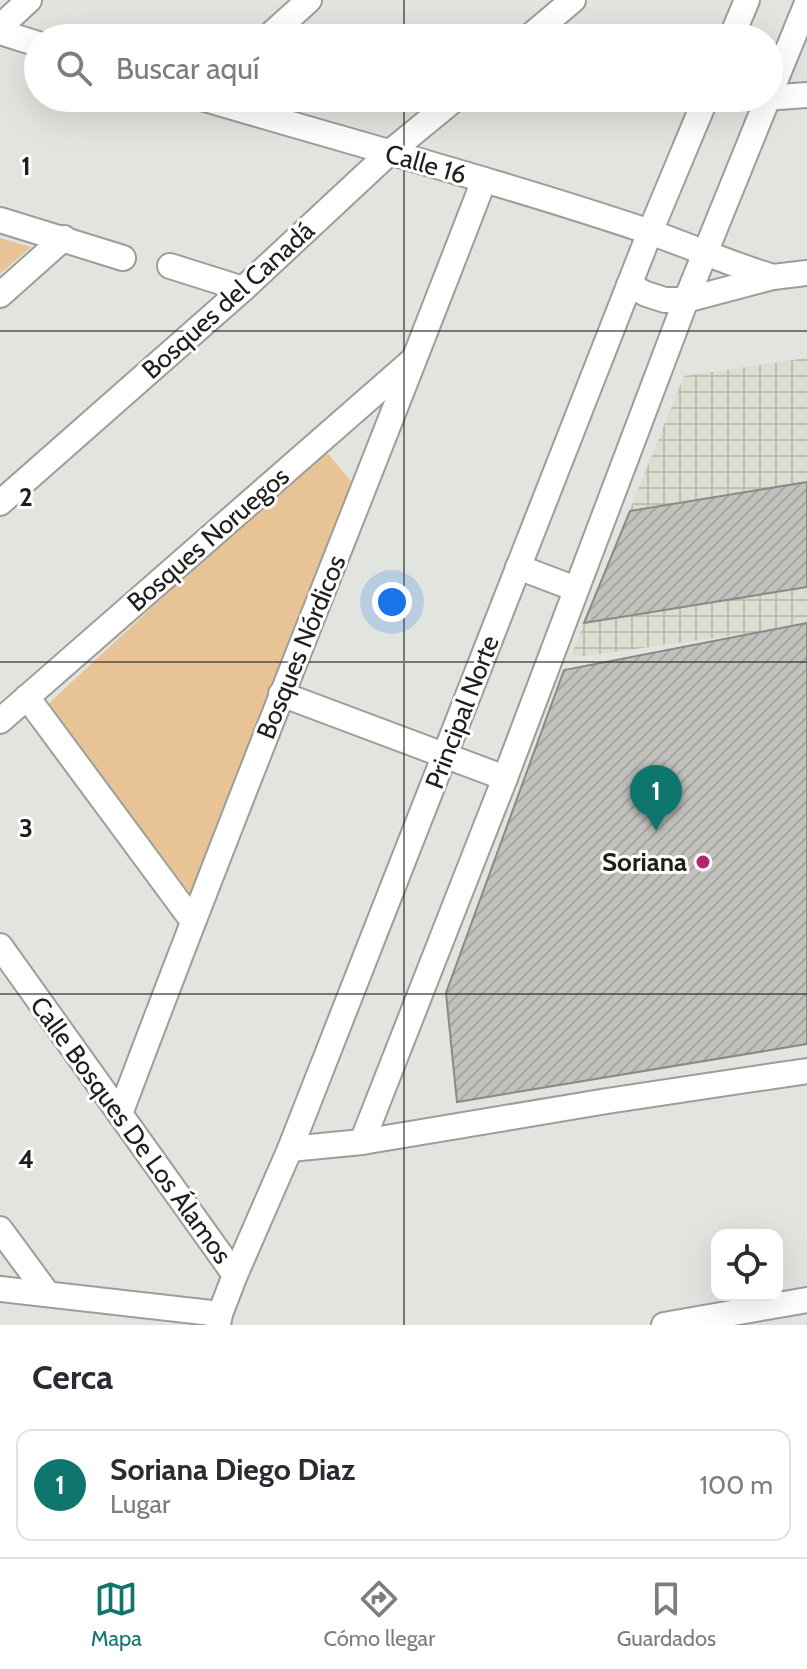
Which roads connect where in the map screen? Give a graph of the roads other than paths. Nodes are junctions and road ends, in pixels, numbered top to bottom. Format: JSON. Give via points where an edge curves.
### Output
{"nodes":[{"id":1,"x":29,"y":0,"type":"edge"},
{"id":2,"x":309,"y":0,"type":"edge"},
{"id":3,"x":573,"y":0,"type":"edge"},
{"id":4,"x":747,"y":0,"type":"edge"},
{"id":5,"x":807,"y":3,"type":"edge"},
{"id":6,"x":282,"y":24,"type":"edge"},
{"id":7,"x":545,"y":24,"type":"edge"},
{"id":8,"x":737,"y":24,"type":"edge"},
{"id":9,"x":0,"y":29,"type":"edge"},
{"id":10,"x":24,"y":38,"type":"edge"},
{"id":11,"x":783,"y":61,"type":"edge"},
{"id":12,"x":807,"y":95,"type":"edge"},
{"id":13,"x":783,"y":97,"type":"edge"},
{"id":14,"x":250,"y":112,"type":"edge"},
{"id":15,"x":439,"y":112,"type":"edge"},
{"id":16,"x":700,"y":112,"type":"edge"},
{"id":17,"x":762,"y":112,"type":"edge"},
{"id":18,"x":389,"y":153,"type":"junction"},
{"id":19,"x":484,"y":180,"type":"junction"},
{"id":20,"x":0,"y":220,"type":"edge"},
{"id":21,"x":650,"y":232,"type":"junction"},
{"id":22,"x":64,"y":238,"type":"junction"},
{"id":23,"x":704,"y":255,"type":"junction"},
{"id":24,"x":123,"y":258,"type":"dead end"},
{"id":25,"x":170,"y":266,"type":"dead end"},
{"id":26,"x":807,"y":273,"type":"edge"},
{"id":27,"x":773,"y":277,"type":"junction"},
{"id":28,"x":629,"y":285,"type":"junction"},
{"id":29,"x":243,"y":289,"type":"junction"},
{"id":30,"x":0,"y":295,"type":"edge"},
{"id":31,"x":686,"y":300,"type":"junction"},
{"id":32,"x":416,"y":358,"type":"junction"},
{"id":33,"x":0,"y":503,"type":"edge"},
{"id":34,"x":518,"y":567,"type":"junction"},
{"id":35,"x":576,"y":589,"type":"junction"},
{"id":36,"x":281,"y":694,"type":"junction"},
{"id":37,"x":27,"y":697,"type":"junction"},
{"id":38,"x":0,"y":721,"type":"edge"},
{"id":39,"x":444,"y":757,"type":"junction"},
{"id":40,"x":505,"y":778,"type":"junction"},
{"id":41,"x":192,"y":920,"type":"junction"},
{"id":42,"x":0,"y":946,"type":"edge"},
{"id":43,"x":807,"y":1071,"type":"edge"},
{"id":44,"x":120,"y":1114,"type":"junction"},
{"id":45,"x":362,"y":1142,"type":"junction"},
{"id":46,"x":290,"y":1149,"type":"junction"},
{"id":47,"x":0,"y":1229,"type":"edge"},
{"id":48,"x":235,"y":1275,"type":"junction"},
{"id":49,"x":0,"y":1289,"type":"edge"},
{"id":50,"x":47,"y":1293,"type":"junction"},
{"id":51,"x":807,"y":1300,"type":"edge"},
{"id":52,"x":219,"y":1320,"type":"edge"},
{"id":53,"x":664,"y":1325,"type":"edge"}],
"edges":[{"from":1,"to":9,"type":"street"},
{"from":2,"to":6,"type":"street"},
{"from":3,"to":7,"type":"street"},
{"from":4,"to":8,"type":"street"},
{"from":5,"to":11,"type":"street"},
{"from":9,"to":10,"type":"street"},
{"from":12,"to":13,"type":"street"},
{"from":14,"to":18,"type":"street","name":"Calle 16"},
{"from":15,"to":18,"type":"street","name":"Bosques del Canadá"},
{"from":16,"to":21,"type":"street","name":"Principal Norte"},
{"from":17,"to":23,"type":"street"},
{"from":18,"to":19,"type":"street","name":"Calle 16"},
{"from":18,"to":29,"type":"street","name":"Bosques del Canadá"},
{"from":19,"to":21,"type":"street","name":"Calle 16"},
{"from":19,"to":32,"type":"street","name":"Bosques Nórdicos"},
{"from":20,"to":22,"type":"street"},
{"from":21,"to":23,"type":"street","name":"Calle 16"},
{"from":21,"to":28,"type":"street","name":"Principal Norte"},
{"from":22,"to":24,"type":"street"},
{"from":22,"to":30,"type":"street"},
{"from":23,"to":27,"type":"street","name":"Calle 16"},
{"from":23,"to":31,"type":"street"},
{"from":25,"to":29,"type":"street"},
{"from":26,"to":27,"type":"street"},
{"from":27,"to":31,"type":"street"},
{"from":28,"to":31,"type":"street","via":[[665,300]]},
{"from":28,"to":34,"type":"street","name":"Principal Norte"},
{"from":29,"to":33,"type":"street","name":"Bosques del Canadá"},
{"from":31,"to":35,"type":"street"},
{"from":32,"to":36,"type":"street","name":"Bosques Nórdicos"},
{"from":32,"to":37,"type":"street","name":"Bosques Noruegos"},
{"from":34,"to":35,"type":"street"},
{"from":34,"to":39,"type":"street","name":"Principal Norte"},
{"from":35,"to":40,"type":"street"},
{"from":36,"to":39,"type":"street"},
{"from":36,"to":41,"type":"street","name":"Bosques Nórdicos"},
{"from":37,"to":38,"type":"street","name":"Bosques Noruegos"},
{"from":37,"to":41,"type":"street"},
{"from":39,"to":40,"type":"street"},
{"from":39,"to":46,"type":"street","name":"Principal Norte"},
{"from":40,"to":45,"type":"street"},
{"from":41,"to":44,"type":"street","name":"Bosques Nórdicos"},
{"from":42,"to":44,"type":"street","name":"Calle Bosques De Los Álamos"},
{"from":43,"to":45,"type":"street"},
{"from":44,"to":48,"type":"street","name":"Calle Bosques De Los Álamos"},
{"from":45,"to":46,"type":"street"},
{"from":46,"to":48,"type":"street","name":"Principal Norte"},
{"from":47,"to":50,"type":"street"},
{"from":48,"to":52,"type":"street","name":"Principal Norte"},
{"from":49,"to":50,"type":"street"},
{"from":50,"to":52,"type":"street"},
{"from":51,"to":53,"type":"street"}]}
